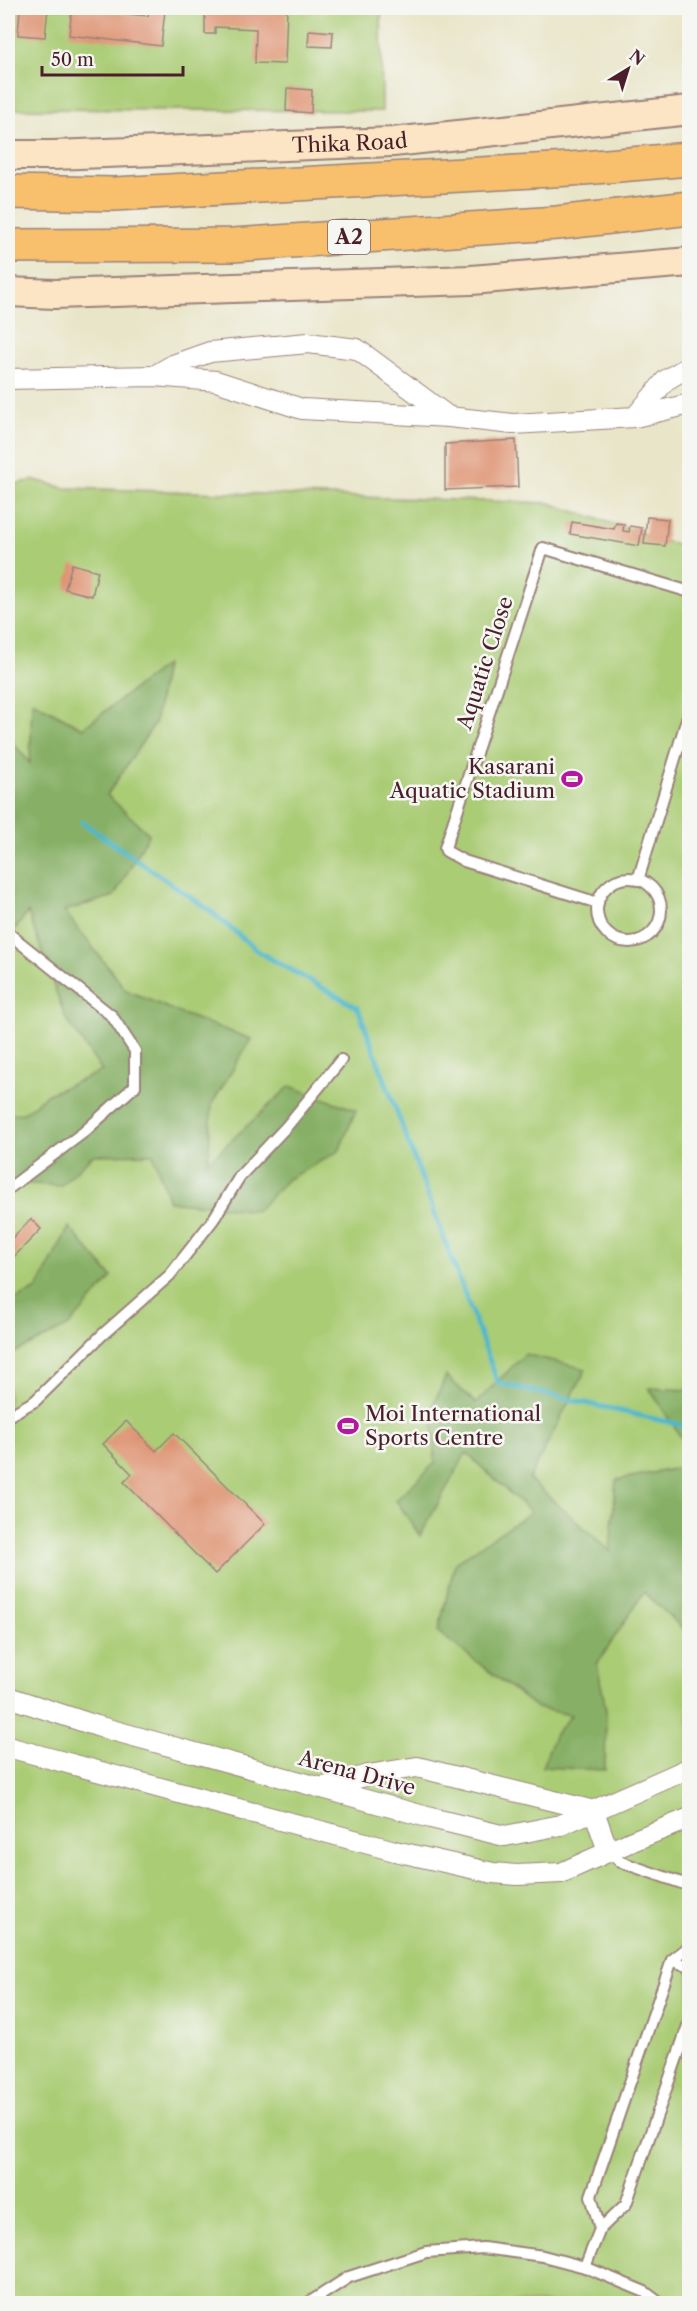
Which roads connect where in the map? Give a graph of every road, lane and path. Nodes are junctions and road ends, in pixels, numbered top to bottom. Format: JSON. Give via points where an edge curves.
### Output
{"nodes":[{"id":1,"x":690,"y":110,"type":"edge"},
{"id":2,"x":8,"y":154,"type":"edge"},
{"id":3,"x":690,"y":159,"type":"edge"},
{"id":4,"x":8,"y":192,"type":"edge"},
{"id":5,"x":690,"y":208,"type":"edge"},
{"id":6,"x":8,"y":246,"type":"edge"},
{"id":7,"x":690,"y":262,"type":"edge"},
{"id":8,"x":8,"y":292,"type":"edge"},
{"id":9,"x":690,"y":366,"type":"edge"},
{"id":10,"x":154,"y":376,"type":"junction"},
{"id":11,"x":8,"y":379,"type":"edge"},
{"id":12,"x":690,"y":404,"type":"edge"},
{"id":13,"x":449,"y":417,"type":"junction"},
{"id":14,"x":635,"y":417,"type":"junction"},
{"id":15,"x":690,"y":592,"type":"edge"},
{"id":16,"x":690,"y":709,"type":"edge"},
{"id":17,"x":638,"y":880,"type":"junction"},
{"id":18,"x":598,"y":903,"type":"junction"},
{"id":19,"x":8,"y":933,"type":"edge"},
{"id":20,"x":341,"y":1060,"type":"dead end"},
{"id":21,"x":8,"y":1189,"type":"edge"},
{"id":22,"x":8,"y":1416,"type":"edge"},
{"id":23,"x":8,"y":1697,"type":"edge"},
{"id":24,"x":8,"y":1747,"type":"edge"},
{"id":25,"x":690,"y":1768,"type":"edge"},
{"id":26,"x":321,"y":1788,"type":"junction"},
{"id":27,"x":594,"y":1811,"type":"junction"},
{"id":28,"x":690,"y":1818,"type":"edge"},
{"id":29,"x":608,"y":1851,"type":"junction"},
{"id":30,"x":690,"y":1886,"type":"edge"},
{"id":31,"x":690,"y":1946,"type":"edge"},
{"id":32,"x":672,"y":1960,"type":"junction"},
{"id":33,"x":690,"y":1967,"type":"edge"},
{"id":34,"x":690,"y":2020,"type":"edge"},
{"id":35,"x":600,"y":2229,"type":"junction"},
{"id":36,"x":585,"y":2268,"type":"junction"},
{"id":37,"x":307,"y":2304,"type":"edge"},
{"id":38,"x":661,"y":2304,"type":"edge"}],
"edges":[{"from":1,"to":2,"type":"main road","name":"Thika Road","via":[[393,142]]},
{"from":3,"to":4,"type":"highway","name":"Thika Road","via":[[114,194]]},
{"from":5,"to":6,"type":"highway","number":"A2","via":[[557,223],[233,244]]},
{"from":7,"to":8,"type":"main road","via":[[471,280],[56,294]]},
{"from":9,"to":14,"type":"street","via":[[666,380]]},
{"from":10,"to":11,"type":"street"},
{"from":10,"to":13,"type":"street","via":[[216,381],[302,409]]},
{"from":10,"to":13,"type":"street","via":[[210,352],[308,342],[357,349]]},
{"from":12,"to":14,"type":"street"},
{"from":13,"to":14,"type":"street","via":[[513,424]]},
{"from":15,"to":18,"type":"lane","name":"Aquatic Close","via":[[543,548],[445,848],[464,861]]},
{"from":16,"to":17,"type":"lane"},
{"from":17,"to":18,"type":"lane","via":[[613,882],[605,888]]},
{"from":17,"to":18,"type":"lane","via":[[651,887],[661,907],[657,928],[650,936],[629,943],[609,936],[597,917]]},
{"from":19,"to":21,"type":"lane","via":[[112,1016],[135,1051],[135,1086],[84,1132]]},
{"from":20,"to":22,"type":"lane","via":[[240,1176],[213,1220],[170,1275],[35,1401]]},
{"from":23,"to":26,"type":"street","name":"Arena Drive","via":[[97,1726]]},
{"from":24,"to":29,"type":"street","via":[[395,1851],[493,1873],[561,1872]]},
{"from":25,"to":27,"type":"street","name":"Arena Drive"},
{"from":26,"to":27,"type":"street","via":[[417,1767]]},
{"from":26,"to":27,"type":"street","name":"Arena Drive","via":[[505,1836],[561,1825]]},
{"from":27,"to":29,"type":"street"},
{"from":28,"to":29,"type":"street"},
{"from":29,"to":30,"type":"lane","via":[[621,1862]]},
{"from":31,"to":32,"type":"lane"},
{"from":32,"to":33,"type":"lane"},
{"from":32,"to":35,"type":"lane","via":[[591,2196]]},
{"from":34,"to":35,"type":"lane","via":[[626,2204]]},
{"from":35,"to":36,"type":"lane"},
{"from":36,"to":37,"type":"lane","via":[[543,2256],[483,2248],[426,2252],[349,2277]]},
{"from":36,"to":38,"type":"lane","via":[[645,2292]]}]}
